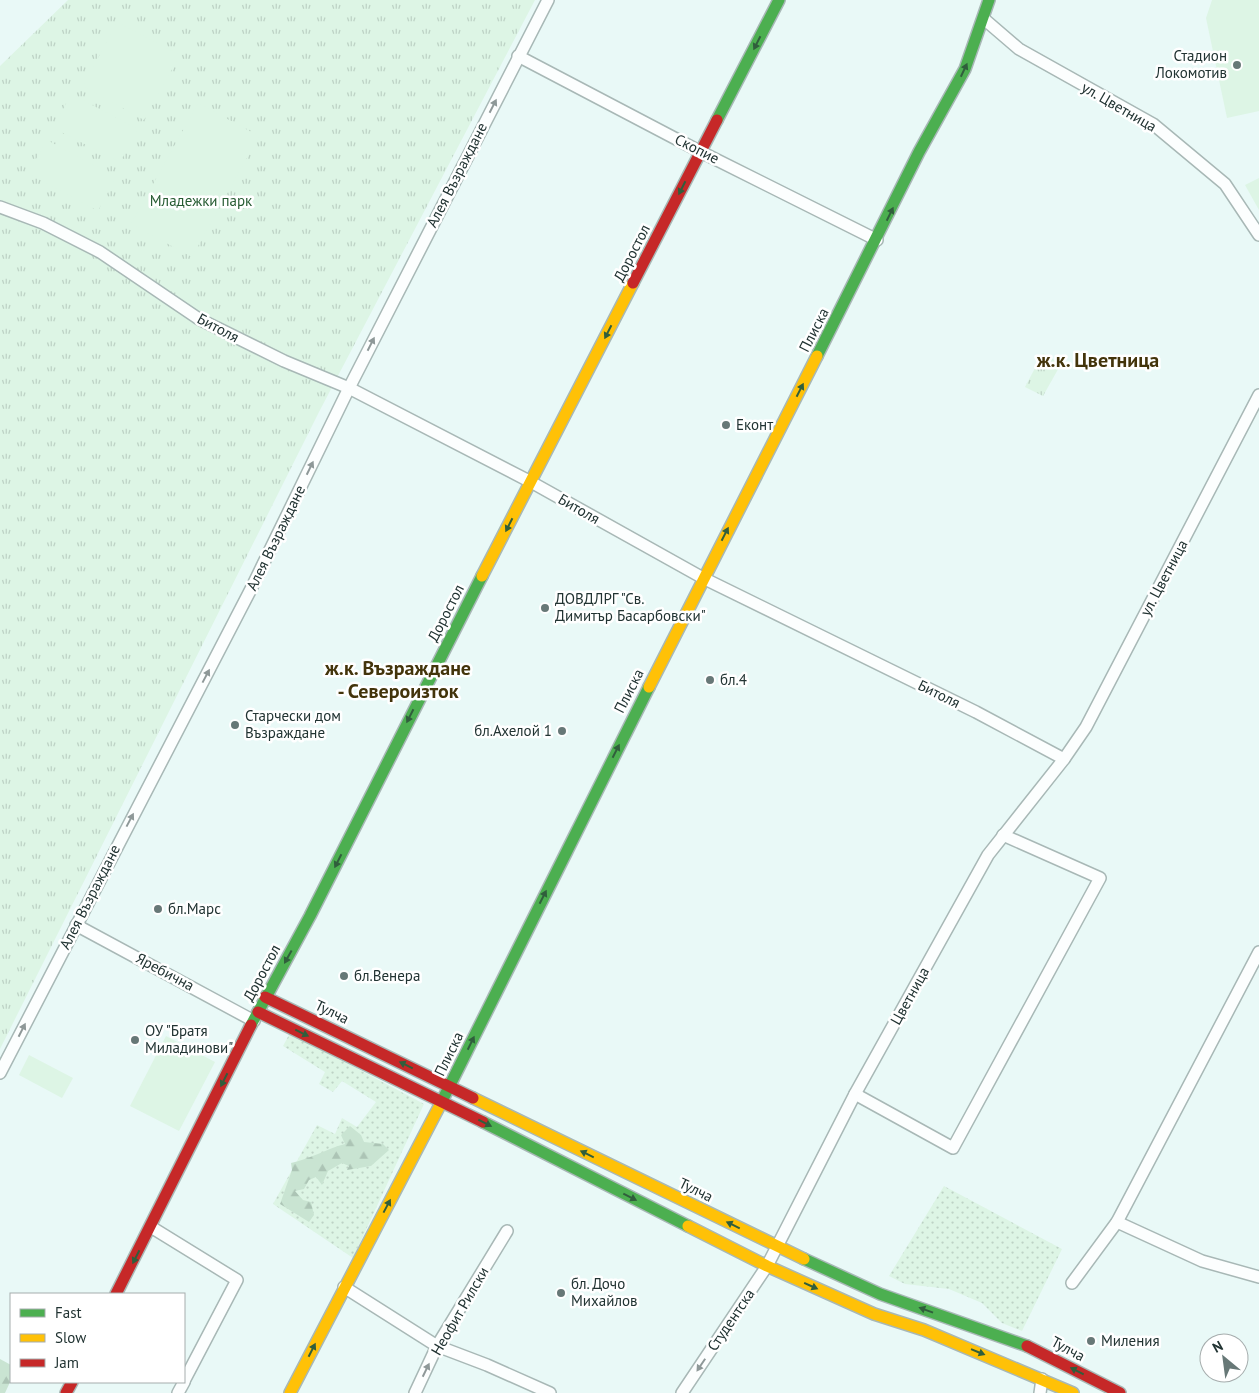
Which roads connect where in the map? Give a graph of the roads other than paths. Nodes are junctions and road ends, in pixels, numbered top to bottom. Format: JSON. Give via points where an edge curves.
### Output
{"nodes":[{"id":1,"x":548,"y":0,"type":"edge"},
{"id":2,"x":779,"y":0,"type":"edge"},
{"id":3,"x":988,"y":0,"type":"edge"},
{"id":4,"x":984,"y":19,"type":"junction"},
{"id":5,"x":518,"y":56,"type":"junction"},
{"id":6,"x":701,"y":152,"type":"junction"},
{"id":7,"x":0,"y":207,"type":"edge"},
{"id":8,"x":1259,"y":235,"type":"edge"},
{"id":9,"x":877,"y":240,"type":"junction"},
{"id":10,"x":349,"y":388,"type":"junction"},
{"id":11,"x":1259,"y":395,"type":"edge"},
{"id":12,"x":531,"y":482,"type":"junction"},
{"id":13,"x":702,"y":578,"type":"junction"},
{"id":14,"x":1064,"y":759,"type":"junction"},
{"id":15,"x":1003,"y":835,"type":"junction"},
{"id":16,"x":76,"y":925,"type":"junction"},
{"id":17,"x":1259,"y":952,"type":"edge"},
{"id":18,"x":266,"y":997,"type":"junction"},
{"id":19,"x":256,"y":1016,"type":"junction"},
{"id":20,"x":0,"y":1073,"type":"edge"},
{"id":21,"x":450,"y":1086,"type":"junction"},
{"id":22,"x":855,"y":1094,"type":"junction"},
{"id":23,"x":442,"y":1101,"type":"junction"},
{"id":24,"x":1117,"y":1222,"type":"junction"},
{"id":25,"x":151,"y":1227,"type":"junction"},
{"id":26,"x":508,"y":1231,"type":"dead end"},
{"id":27,"x":777,"y":1246,"type":"junction"},
{"id":28,"x":767,"y":1266,"type":"junction"},
{"id":29,"x":1259,"y":1277,"type":"edge"},
{"id":30,"x":1072,"y":1283,"type":"dead end"},
{"id":31,"x":344,"y":1287,"type":"junction"},
{"id":32,"x":117,"y":1293,"type":"edge"},
{"id":33,"x":437,"y":1346,"type":"junction"},
{"id":34,"x":1042,"y":1379,"type":"junction"},
{"id":35,"x":185,"y":1380,"type":"edge"},
{"id":36,"x":290,"y":1393,"type":"edge"},
{"id":37,"x":415,"y":1393,"type":"edge"},
{"id":38,"x":550,"y":1393,"type":"edge"},
{"id":39,"x":682,"y":1393,"type":"edge"},
{"id":40,"x":1040,"y":1393,"type":"edge"},
{"id":41,"x":1073,"y":1393,"type":"edge"},
{"id":42,"x":1120,"y":1393,"type":"edge"}],
"edges":[{"from":1,"to":5,"type":"street","name":"Алея Възраждане"},
{"from":2,"to":6,"type":"main road","name":"Доростол","one_way":true},
{"from":3,"to":4,"type":"main road","name":"Плиска"},
{"from":4,"to":8,"type":"street","name":"ул. Цветница","via":[[1019,49],[1153,124],[1224,184]]},
{"from":9,"to":4,"type":"main road","name":"Плиска","one_way":true,"via":[[919,152],[965,68]]},
{"from":5,"to":6,"type":"street","name":"Скопие"},
{"from":10,"to":5,"type":"street","name":"Алея Възраждане","one_way":true},
{"from":6,"to":9,"type":"street","name":"Скопие"},
{"from":6,"to":12,"type":"main road","name":"Доростол","one_way":true},
{"from":7,"to":10,"type":"street","name":"Битоля","via":[[43,223],[100,252],[199,319],[284,361]]},
{"from":13,"to":9,"type":"main road","name":"Плиска","one_way":true},
{"from":10,"to":12,"type":"street","name":"Битоля"},
{"from":16,"to":10,"type":"street","name":"Алея Възраждане","one_way":true,"via":[[251,589]]},
{"from":11,"to":14,"type":"street","name":"ул. Цветница","via":[[1090,718]]},
{"from":12,"to":13,"type":"street","name":"Битоля"},
{"from":12,"to":18,"type":"main road","name":"Доростол","one_way":true},
{"from":13,"to":14,"type":"street","name":"Битоля","via":[[976,712]]},
{"from":21,"to":13,"type":"main road","name":"Плиска","one_way":true},
{"from":14,"to":15,"type":"street","name":"Цветница"},
{"from":15,"to":22,"type":"street","name":"Цветница","via":[[988,855]]},
{"from":15,"to":22,"type":"street","via":[[1100,878],[953,1148]]},
{"from":16,"to":19,"type":"street","name":"Яребична"},
{"from":20,"to":16,"type":"street","name":"Алея Възраждане","one_way":true},
{"from":17,"to":24,"type":"street"},
{"from":18,"to":19,"type":"main road","name":"Доростол"},
{"from":21,"to":18,"type":"main road","name":"Тулча","one_way":true},
{"from":19,"to":23,"type":"main road","one_way":true},
{"from":19,"to":25,"type":"main road","name":"Доростол","one_way":true},
{"from":21,"to":23,"type":"main road","name":"Плиска"},
{"from":27,"to":21,"type":"main road","name":"Тулча","one_way":true},
{"from":22,"to":27,"type":"street","name":"Цветница"},
{"from":23,"to":28,"type":"main road","one_way":true},
{"from":31,"to":23,"type":"main road","name":"Плиска","one_way":true},
{"from":24,"to":29,"type":"street","via":[[1202,1261]]},
{"from":24,"to":30,"type":"street"},
{"from":25,"to":32,"type":"main road","name":"Доростол","one_way":true},
{"from":25,"to":35,"type":"street","via":[[237,1280]]},
{"from":26,"to":33,"type":"street","name":"Неофит Рилски"},
{"from":27,"to":28,"type":"street","name":"Студентска"},
{"from":42,"to":27,"type":"main road","name":"Тулча","one_way":true,"via":[[1037,1350],[880,1294]]},
{"from":28,"to":34,"type":"main road","one_way":true,"via":[[874,1314],[924,1330]]},
{"from":28,"to":39,"type":"street","name":"Студентска","one_way":true},
{"from":31,"to":33,"type":"street"},
{"from":36,"to":31,"type":"main road","name":"Плиска","one_way":true},
{"from":37,"to":33,"type":"street","name":"Неофит Рилски","one_way":true},
{"from":33,"to":38,"type":"street","via":[[488,1364]]},
{"from":34,"to":40,"type":"street"},
{"from":34,"to":41,"type":"main road"}]}
